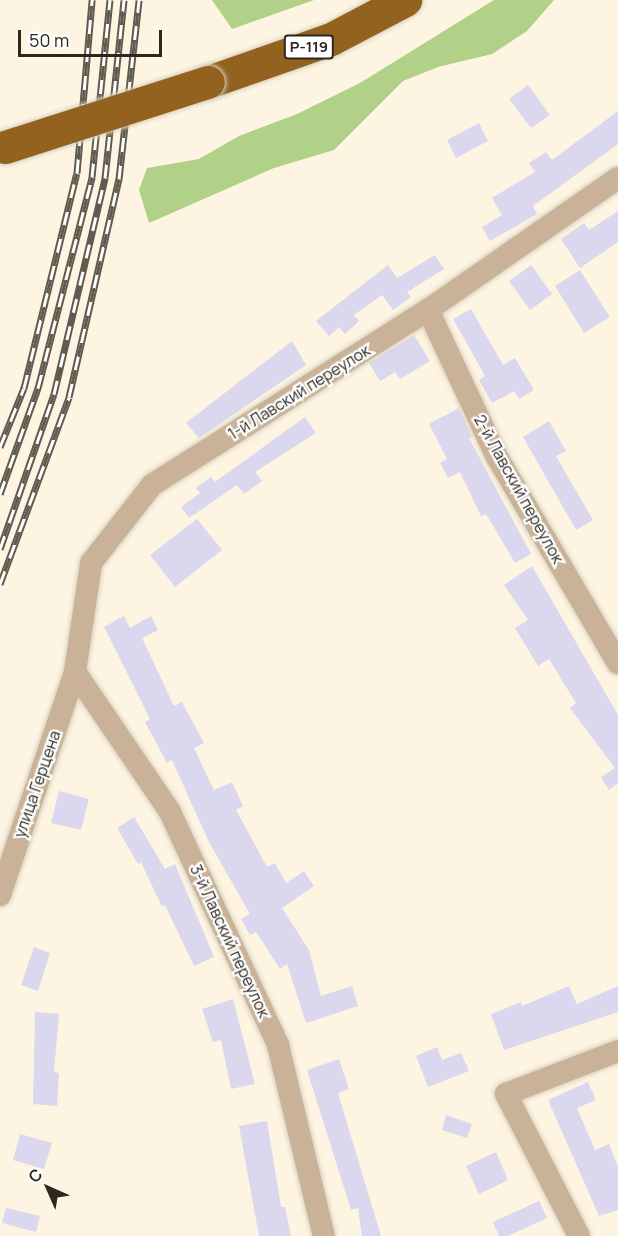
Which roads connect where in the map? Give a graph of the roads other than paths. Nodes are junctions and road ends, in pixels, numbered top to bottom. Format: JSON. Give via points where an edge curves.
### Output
{"nodes":[{"id":1,"x":405,"y":0,"type":"edge"},
{"id":2,"x":2,"y":148,"type":"edge"},
{"id":3,"x":618,"y":178,"type":"edge"},
{"id":4,"x":428,"y":310,"type":"junction"},
{"id":5,"x":618,"y":663,"type":"edge"},
{"id":6,"x":75,"y":672,"type":"junction"},
{"id":7,"x":0,"y":895,"type":"edge"},
{"id":8,"x":618,"y":1051,"type":"edge"},
{"id":9,"x":324,"y":1236,"type":"edge"},
{"id":10,"x":579,"y":1236,"type":"edge"}],
"edges":[{"from":1,"to":2,"type":"highway","number":"Р-119","bridge":true,"via":[[331,39]]},
{"from":3,"to":4,"type":"street","name":"1-й Лавский переулок"},
{"from":4,"to":5,"type":"street","name":"2-й Лавский переулок","via":[[497,457]]},
{"from":4,"to":6,"type":"street","name":"1-й Лавский переулок","via":[[152,485],[91,563]]},
{"from":6,"to":7,"type":"street","name":"улица Герцена"},
{"from":6,"to":9,"type":"street","name":"3-й Лавский переулок","via":[[170,812],[278,1045]]},
{"from":8,"to":10,"type":"street","via":[[506,1094]]}]}
